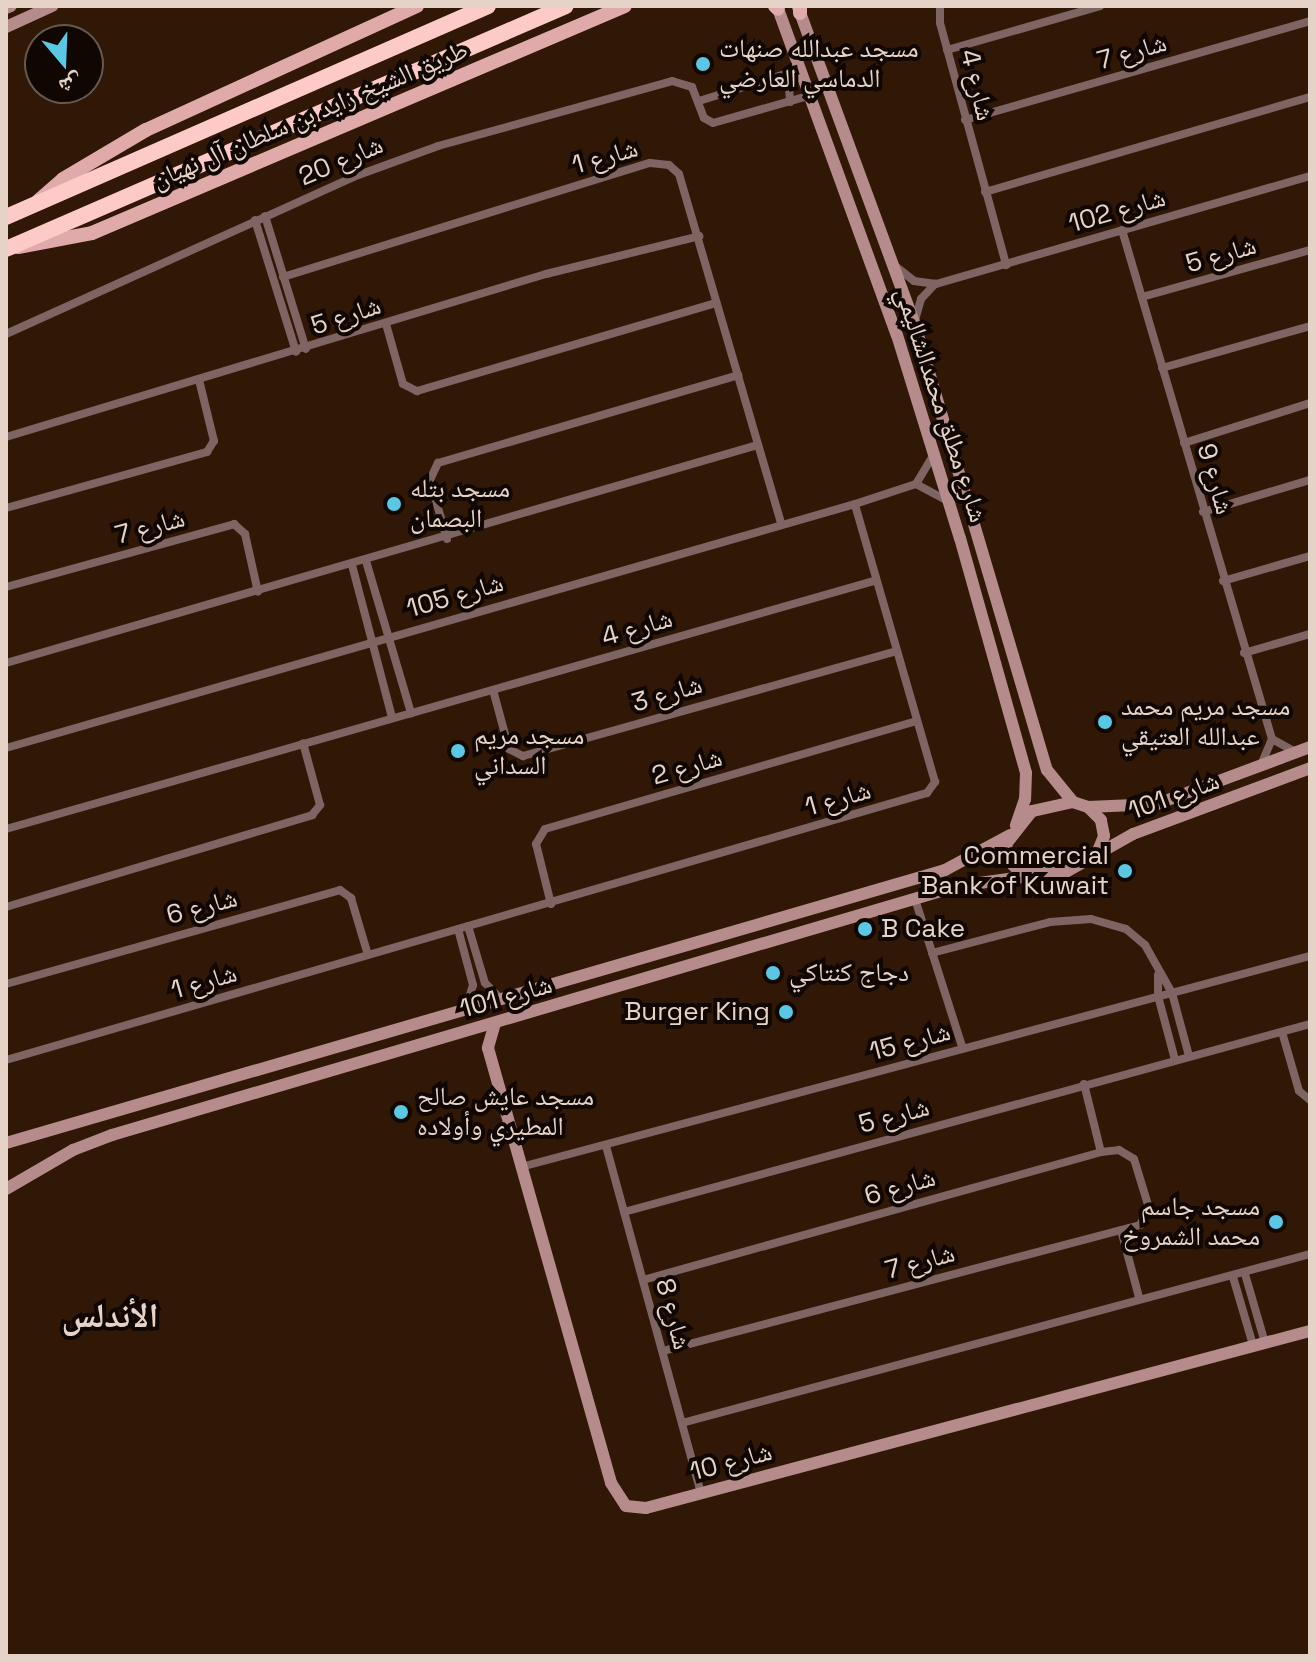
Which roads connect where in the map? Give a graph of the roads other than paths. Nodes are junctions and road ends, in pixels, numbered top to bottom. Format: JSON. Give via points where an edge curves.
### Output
{"nodes":[{"id":1,"x":52,"y":6,"type":"edge"},
{"id":2,"x":417,"y":6,"type":"edge"},
{"id":3,"x":488,"y":6,"type":"edge"},
{"id":4,"x":566,"y":6,"type":"edge"},
{"id":5,"x":618,"y":6,"type":"edge"},
{"id":6,"x":625,"y":6,"type":"edge"},
{"id":7,"x":940,"y":6,"type":"edge"},
{"id":8,"x":1100,"y":6,"type":"edge"},
{"id":9,"x":777,"y":7,"type":"edge"},
{"id":10,"x":799,"y":8,"type":"edge"},
{"id":11,"x":1310,"y":21,"type":"edge"},
{"id":12,"x":6,"y":27,"type":"edge"},
{"id":13,"x":947,"y":50,"type":"junction"},
{"id":14,"x":504,"y":58,"type":"junction"},
{"id":15,"x":801,"y":69,"type":"junction"},
{"id":16,"x":781,"y":76,"type":"junction"},
{"id":17,"x":811,"y":95,"type":"junction"},
{"id":18,"x":1310,"y":97,"type":"edge"},
{"id":19,"x":699,"y":101,"type":"junction"},
{"id":20,"x":790,"y":102,"type":"junction"},
{"id":21,"x":965,"y":120,"type":"junction"},
{"id":22,"x":1310,"y":176,"type":"edge"},
{"id":23,"x":861,"y":178,"type":"junction"},
{"id":24,"x":844,"y":182,"type":"junction"},
{"id":25,"x":985,"y":192,"type":"junction"},
{"id":26,"x":36,"y":203,"type":"junction"},
{"id":27,"x":265,"y":216,"type":"junction"},
{"id":28,"x":6,"y":217,"type":"edge"},
{"id":29,"x":255,"y":220,"type":"junction"},
{"id":30,"x":1122,"y":230,"type":"junction"},
{"id":31,"x":699,"y":236,"type":"junction"},
{"id":32,"x":8,"y":249,"type":"edge"},
{"id":33,"x":1310,"y":250,"type":"edge"},
{"id":34,"x":894,"y":265,"type":"junction"},
{"id":35,"x":1006,"y":265,"type":"junction"},
{"id":36,"x":283,"y":277,"type":"junction"},
{"id":37,"x":936,"y":284,"type":"junction"},
{"id":38,"x":1142,"y":297,"type":"junction"},
{"id":39,"x":716,"y":303,"type":"junction"},
{"id":40,"x":386,"y":324,"type":"junction"},
{"id":41,"x":915,"y":325,"type":"junction"},
{"id":42,"x":1310,"y":326,"type":"edge"},
{"id":43,"x":6,"y":334,"type":"edge"},
{"id":44,"x":306,"y":349,"type":"junction"},
{"id":45,"x":296,"y":352,"type":"junction"},
{"id":46,"x":1162,"y":368,"type":"junction"},
{"id":47,"x":738,"y":375,"type":"junction"},
{"id":48,"x":199,"y":380,"type":"junction"},
{"id":49,"x":1310,"y":403,"type":"edge"},
{"id":50,"x":6,"y":437,"type":"edge"},
{"id":51,"x":1184,"y":443,"type":"junction"},
{"id":52,"x":758,"y":445,"type":"junction"},
{"id":53,"x":934,"y":453,"type":"junction"},
{"id":54,"x":1310,"y":480,"type":"edge"},
{"id":55,"x":916,"y":484,"type":"junction"},
{"id":56,"x":855,"y":504,"type":"junction"},
{"id":57,"x":950,"y":504,"type":"junction"},
{"id":58,"x":6,"y":508,"type":"edge"},
{"id":59,"x":1203,"y":512,"type":"junction"},
{"id":60,"x":781,"y":523,"type":"junction"},
{"id":61,"x":960,"y":538,"type":"junction"},
{"id":62,"x":447,"y":539,"type":"junction"},
{"id":63,"x":1310,"y":556,"type":"edge"},
{"id":64,"x":366,"y":561,"type":"junction"},
{"id":65,"x":352,"y":565,"type":"junction"},
{"id":66,"x":874,"y":581,"type":"junction"},
{"id":67,"x":992,"y":581,"type":"junction"},
{"id":68,"x":1223,"y":581,"type":"junction"},
{"id":69,"x":6,"y":587,"type":"edge"},
{"id":70,"x":258,"y":592,"type":"junction"},
{"id":71,"x":1310,"y":634,"type":"edge"},
{"id":72,"x":388,"y":636,"type":"junction"},
{"id":73,"x":372,"y":640,"type":"junction"},
{"id":74,"x":896,"y":651,"type":"junction"},
{"id":75,"x":1244,"y":653,"type":"junction"},
{"id":76,"x":6,"y":663,"type":"edge"},
{"id":77,"x":493,"y":690,"type":"junction"},
{"id":78,"x":411,"y":713,"type":"junction"},
{"id":79,"x":392,"y":718,"type":"junction"},
{"id":80,"x":917,"y":721,"type":"junction"},
{"id":81,"x":1272,"y":739,"type":"junction"},
{"id":82,"x":303,"y":743,"type":"junction"},
{"id":83,"x":1310,"y":747,"type":"edge"},
{"id":84,"x":6,"y":748,"type":"edge"},
{"id":85,"x":1295,"y":752,"type":"junction"},
{"id":86,"x":1261,"y":765,"type":"junction"},
{"id":87,"x":1310,"y":768,"type":"edge"},
{"id":88,"x":1073,"y":802,"type":"junction"},
{"id":89,"x":1088,"y":807,"type":"junction"},
{"id":90,"x":6,"y":829,"type":"edge"},
{"id":91,"x":1013,"y":830,"type":"junction"},
{"id":92,"x":1098,"y":851,"type":"junction"},
{"id":93,"x":1029,"y":876,"type":"junction"},
{"id":94,"x":915,"y":899,"type":"junction"},
{"id":95,"x":551,"y":904,"type":"junction"},
{"id":96,"x":6,"y":907,"type":"edge"},
{"id":97,"x":783,"y":917,"type":"junction"},
{"id":98,"x":468,"y":926,"type":"junction"},
{"id":99,"x":458,"y":929,"type":"junction"},
{"id":100,"x":787,"y":937,"type":"junction"},
{"id":101,"x":932,"y":953,"type":"junction"},
{"id":102,"x":368,"y":955,"type":"junction"},
{"id":103,"x":1310,"y":956,"type":"edge"},
{"id":104,"x":1158,"y":975,"type":"junction"},
{"id":105,"x":6,"y":984,"type":"edge"},
{"id":106,"x":1172,"y":993,"type":"junction"},
{"id":107,"x":1158,"y":996,"type":"junction"},
{"id":108,"x":501,"y":999,"type":"junction"},
{"id":109,"x":465,"y":1009,"type":"junction"},
{"id":110,"x":495,"y":1023,"type":"junction"},
{"id":111,"x":1310,"y":1024,"type":"edge"},
{"id":112,"x":468,"y":1031,"type":"junction"},
{"id":113,"x":1282,"y":1032,"type":"junction"},
{"id":114,"x":488,"y":1048,"type":"junction"},
{"id":115,"x":963,"y":1049,"type":"junction"},
{"id":116,"x":1189,"y":1056,"type":"junction"},
{"id":117,"x":6,"y":1060,"type":"edge"},
{"id":118,"x":1175,"y":1060,"type":"junction"},
{"id":119,"x":1084,"y":1084,"type":"junction"},
{"id":120,"x":192,"y":1087,"type":"junction"},
{"id":121,"x":1310,"y":1100,"type":"edge"},
{"id":122,"x":142,"y":1102,"type":"junction"},
{"id":123,"x":199,"y":1110,"type":"junction"},
{"id":124,"x":145,"y":1126,"type":"junction"},
{"id":125,"x":6,"y":1143,"type":"edge"},
{"id":126,"x":606,"y":1146,"type":"junction"},
{"id":127,"x":1101,"y":1152,"type":"junction"},
{"id":128,"x":521,"y":1167,"type":"junction"},
{"id":129,"x":6,"y":1189,"type":"edge"},
{"id":130,"x":624,"y":1212,"type":"junction"},
{"id":131,"x":1121,"y":1230,"type":"junction"},
{"id":132,"x":1310,"y":1254,"type":"edge"},
{"id":133,"x":1245,"y":1274,"type":"junction"},
{"id":134,"x":1233,"y":1277,"type":"junction"},
{"id":135,"x":643,"y":1280,"type":"junction"},
{"id":136,"x":1139,"y":1297,"type":"junction"},
{"id":137,"x":1310,"y":1331,"type":"edge"},
{"id":138,"x":1259,"y":1344,"type":"junction"},
{"id":139,"x":662,"y":1351,"type":"junction"},
{"id":140,"x":682,"y":1423,"type":"junction"},
{"id":141,"x":701,"y":1493,"type":"junction"}],
"edges":[{"from":1,"to":12,"type":"street"},
{"from":2,"to":26,"type":"main road","name":"طريق الشيخ زايد بن سلطان آل نهيان","via":[[146,130],[63,179]]},
{"from":3,"to":26,"type":"highway","name":"طريق الشيخ زايد بن سلطان آل نهيان"},
{"from":4,"to":32,"type":"highway","name":"طريق الشيخ زايد بن سلطان آل نهيان"},
{"from":5,"to":14,"type":"main road"},
{"from":6,"to":14,"type":"main road","name":"طريق الشيخ زايد بن سلطان آل نهيان"},
{"from":7,"to":13,"type":"street","name":"شارع 4"},
{"from":8,"to":13,"type":"street"},
{"from":9,"to":15,"type":"street","name":"شارع مطلق محمدالشاليمي"},
{"from":10,"to":23,"type":"street","name":"شارع مطلق محمدالشاليمي"},
{"from":11,"to":21,"type":"street","name":"شارع 7"},
{"from":13,"to":21,"type":"street","name":"شارع 4"},
{"from":14,"to":32,"type":"main road","name":"طريق الشيخ زايد بن سلطان آل نهيان","via":[[92,233]]},
{"from":15,"to":16,"type":"street"},
{"from":15,"to":17,"type":"street","name":"شارع مطلق محمدالشاليمي"},
{"from":16,"to":19,"type":"street"},
{"from":16,"to":20,"type":"street"},
{"from":17,"to":20,"type":"street","name":"شارع 20"},
{"from":17,"to":24,"type":"street","name":"شارع مطلق محمدالشاليمي"},
{"from":18,"to":25,"type":"street"},
{"from":19,"to":20,"type":"street","name":"شارع 20","via":[[704,118],[713,123]]},
{"from":19,"to":27,"type":"street","name":"شارع 20","via":[[688,84],[667,82],[409,155]]},
{"from":21,"to":25,"type":"street","name":"شارع 4"},
{"from":22,"to":30,"type":"street","name":"شارع 102"},
{"from":23,"to":24,"type":"street","via":[[850,175]]},
{"from":23,"to":34,"type":"street","name":"شارع مطلق محمدالشاليمي"},
{"from":24,"to":53,"type":"street","name":"شارع مطلق محمدالشاليمي"},
{"from":25,"to":35,"type":"street","name":"شارع 4"},
{"from":26,"to":28,"type":"highway","name":"طريق الشيخ زايد بن سلطان آل نهيان"},
{"from":27,"to":29,"type":"street","name":"شارع 20"},
{"from":27,"to":36,"type":"street"},
{"from":29,"to":43,"type":"street","name":"شارع 20"},
{"from":29,"to":45,"type":"street"},
{"from":30,"to":35,"type":"street","name":"شارع 102"},
{"from":30,"to":38,"type":"street","name":"شارع 9"},
{"from":31,"to":36,"type":"street","name":"شارع 1","via":[[679,174],[669,165],[650,163]]},
{"from":31,"to":39,"type":"street","name":"شارع 1"},
{"from":31,"to":40,"type":"street","name":"شارع 5","via":[[546,274]]},
{"from":33,"to":38,"type":"street","name":"شارع 5"},
{"from":34,"to":37,"type":"street","via":[[914,281]]},
{"from":34,"to":41,"type":"street","name":"شارع مطلق محمدالشاليمي"},
{"from":35,"to":37,"type":"street","name":"شارع 102"},
{"from":36,"to":44,"type":"street"},
{"from":37,"to":41,"type":"street","via":[[921,299]]},
{"from":38,"to":46,"type":"street","name":"شارع 9"},
{"from":39,"to":40,"type":"street","via":[[417,391],[403,384]]},
{"from":39,"to":47,"type":"street","name":"شارع 1"},
{"from":40,"to":44,"type":"street","name":"شارع 5"},
{"from":41,"to":67,"type":"street","name":"شارع مطلق محمدالشاليمي"},
{"from":42,"to":46,"type":"street"},
{"from":44,"to":45,"type":"street","name":"شارع 5"},
{"from":45,"to":48,"type":"street","name":"شارع 5"},
{"from":46,"to":51,"type":"street","name":"شارع 9"},
{"from":47,"to":52,"type":"street","name":"شارع 1"},
{"from":47,"to":62,"type":"street","via":[[438,463],[430,480]]},
{"from":48,"to":50,"type":"street","name":"شارع 5"},
{"from":48,"to":58,"type":"street","via":[[214,441],[207,452]]},
{"from":49,"to":51,"type":"street"},
{"from":51,"to":59,"type":"street","name":"شارع 9"},
{"from":52,"to":60,"type":"street","name":"شارع 1"},
{"from":52,"to":62,"type":"street"},
{"from":53,"to":55,"type":"street"},
{"from":53,"to":57,"type":"street","name":"شارع مطلق محمدالشاليمي"},
{"from":54,"to":59,"type":"street"},
{"from":55,"to":56,"type":"street","name":"شارع 105"},
{"from":55,"to":57,"type":"street"},
{"from":56,"to":60,"type":"street","name":"شارع 105"},
{"from":56,"to":66,"type":"street","name":"شارع 1"},
{"from":57,"to":61,"type":"street","name":"شارع مطلق محمدالشاليمي"},
{"from":59,"to":68,"type":"street","name":"شارع 9"},
{"from":60,"to":72,"type":"street","name":"شارع 105"},
{"from":61,"to":67,"type":"street","via":[[979,587]]},
{"from":61,"to":91,"type":"street","name":"شارع مطلق محمدالشاليمي","via":[[1026,773],[1025,799]]},
{"from":62,"to":64,"type":"street"},
{"from":63,"to":68,"type":"street"},
{"from":64,"to":65,"type":"street"},
{"from":64,"to":72,"type":"street"},
{"from":65,"to":70,"type":"street"},
{"from":65,"to":73,"type":"street"},
{"from":66,"to":74,"type":"street","name":"شارع 1"},
{"from":66,"to":77,"type":"street","name":"شارع 4"},
{"from":67,"to":88,"type":"street","name":"شارع مطلق محمدالشاليمي","via":[[1047,770]]},
{"from":68,"to":75,"type":"street","name":"شارع 9"},
{"from":69,"to":70,"type":"street","name":"شارع 7","via":[[234,524],[245,534]]},
{"from":70,"to":76,"type":"street"},
{"from":71,"to":75,"type":"street"},
{"from":72,"to":73,"type":"street","name":"شارع 105"},
{"from":72,"to":78,"type":"street"},
{"from":73,"to":79,"type":"street"},
{"from":73,"to":84,"type":"street","name":"شارع 105"},
{"from":74,"to":77,"type":"street","name":"شارع 3","via":[[523,756],[509,749]]},
{"from":74,"to":80,"type":"street","name":"شارع 1"},
{"from":75,"to":81,"type":"street","name":"شارع 9"},
{"from":77,"to":78,"type":"street","name":"شارع 4"},
{"from":78,"to":79,"type":"street","name":"شارع 4"},
{"from":79,"to":82,"type":"street","name":"شارع 4"},
{"from":80,"to":95,"type":"street","name":"شارع 2","via":[[545,829],[536,844]]},
{"from":80,"to":95,"type":"street","name":"شارع 1","via":[[935,782],[927,793]]},
{"from":81,"to":85,"type":"street"},
{"from":81,"to":86,"type":"street"},
{"from":82,"to":90,"type":"street","name":"شارع 4"},
{"from":82,"to":96,"type":"street","via":[[320,805],[312,815]]},
{"from":83,"to":85,"type":"street","name":"شارع 101"},
{"from":85,"to":86,"type":"street","name":"شارع 101"},
{"from":86,"to":89,"type":"street","name":"شارع 101","via":[[1148,806]]},
{"from":87,"to":92,"type":"street","name":"شارع 101"},
{"from":88,"to":89,"type":"street"},
{"from":88,"to":91,"type":"street","via":[[1041,807]]},
{"from":89,"to":92,"type":"street","via":[[1104,828]]},
{"from":91,"to":93,"type":"street","via":[[1009,861]]},
{"from":91,"to":97,"type":"street","name":"شارع 101","via":[[945,870]]},
{"from":92,"to":93,"type":"street","via":[[1064,873]]},
{"from":93,"to":94,"type":"street","name":"شارع 101","via":[[969,883]]},
{"from":94,"to":100,"type":"street","name":"شارع 101"},
{"from":94,"to":101,"type":"street"},
{"from":95,"to":98,"type":"street","name":"شارع 1"},
{"from":97,"to":100,"type":"street","via":[[779,926]]},
{"from":97,"to":108,"type":"street","name":"شارع 101"},
{"from":98,"to":99,"type":"street","name":"شارع 1"},
{"from":98,"to":108,"type":"street","via":[[481,975]]},
{"from":99,"to":102,"type":"street","name":"شارع 1"},
{"from":99,"to":109,"type":"street","via":[[473,985]]},
{"from":100,"to":110,"type":"street","name":"شارع 101"},
{"from":101,"to":104,"type":"street","via":[[1050,922],[1091,919],[1126,929],[1145,945]]},
{"from":101,"to":115,"type":"street"},
{"from":102,"to":105,"type":"street","name":"شارع 6","via":[[351,898],[340,890]]},
{"from":102,"to":117,"type":"street","name":"شارع 1"},
{"from":103,"to":106,"type":"street","name":"شارع 15"},
{"from":104,"to":106,"type":"street"},
{"from":104,"to":107,"type":"street"},
{"from":106,"to":107,"type":"street","name":"شارع 15"},
{"from":106,"to":116,"type":"street"},
{"from":107,"to":115,"type":"street","name":"شارع 15"},
{"from":107,"to":118,"type":"street"},
{"from":108,"to":109,"type":"street","name":"شارع 101"},
{"from":109,"to":120,"type":"street","name":"شارع 101"},
{"from":110,"to":112,"type":"street","name":"شارع 101"},
{"from":110,"to":114,"type":"street"},
{"from":111,"to":113,"type":"street","name":"شارع 5"},
{"from":112,"to":114,"type":"street"},
{"from":112,"to":123,"type":"street","name":"شارع 101"},
{"from":113,"to":116,"type":"street","name":"شارع 5"},
{"from":113,"to":121,"type":"street","via":[[1299,1091]]},
{"from":114,"to":128,"type":"street","name":"شارع 10"},
{"from":115,"to":126,"type":"street","name":"شارع 15"},
{"from":116,"to":118,"type":"street","name":"شارع 5"},
{"from":118,"to":119,"type":"street","name":"شارع 5"},
{"from":119,"to":127,"type":"street"},
{"from":119,"to":130,"type":"street","name":"شارع 5"},
{"from":120,"to":122,"type":"street","name":"شارع 101"},
{"from":120,"to":123,"type":"street","via":[[189,1101]]},
{"from":122,"to":124,"type":"street","via":[[150,1116]]},
{"from":122,"to":125,"type":"street","name":"شارع 101"},
{"from":123,"to":124,"type":"street","name":"شارع 101"},
{"from":124,"to":129,"type":"street","name":"شارع 101","via":[[73,1150]]},
{"from":126,"to":128,"type":"street","name":"شارع 15"},
{"from":126,"to":130,"type":"street","name":"شارع 8"},
{"from":127,"to":131,"type":"street","via":[[1119,1150],[1134,1159],[1149,1208],[1140,1225]]},
{"from":127,"to":135,"type":"street","name":"شارع 6"},
{"from":128,"to":141,"type":"street","name":"شارع 10","via":[[611,1483],[626,1506],[646,1508]]},
{"from":130,"to":135,"type":"street","name":"شارع 8"},
{"from":131,"to":136,"type":"street"},
{"from":131,"to":139,"type":"street","name":"شارع 7"},
{"from":132,"to":133,"type":"street"},
{"from":133,"to":134,"type":"street"},
{"from":133,"to":138,"type":"street"},
{"from":134,"to":136,"type":"street"},
{"from":134,"to":138,"type":"street"},
{"from":135,"to":139,"type":"street","name":"شارع 8"},
{"from":136,"to":140,"type":"street"},
{"from":137,"to":138,"type":"street","name":"شارع 10"},
{"from":138,"to":141,"type":"street","name":"شارع 10"},
{"from":139,"to":140,"type":"street","name":"شارع 8"},
{"from":140,"to":141,"type":"street","name":"شارع 8"}]}
